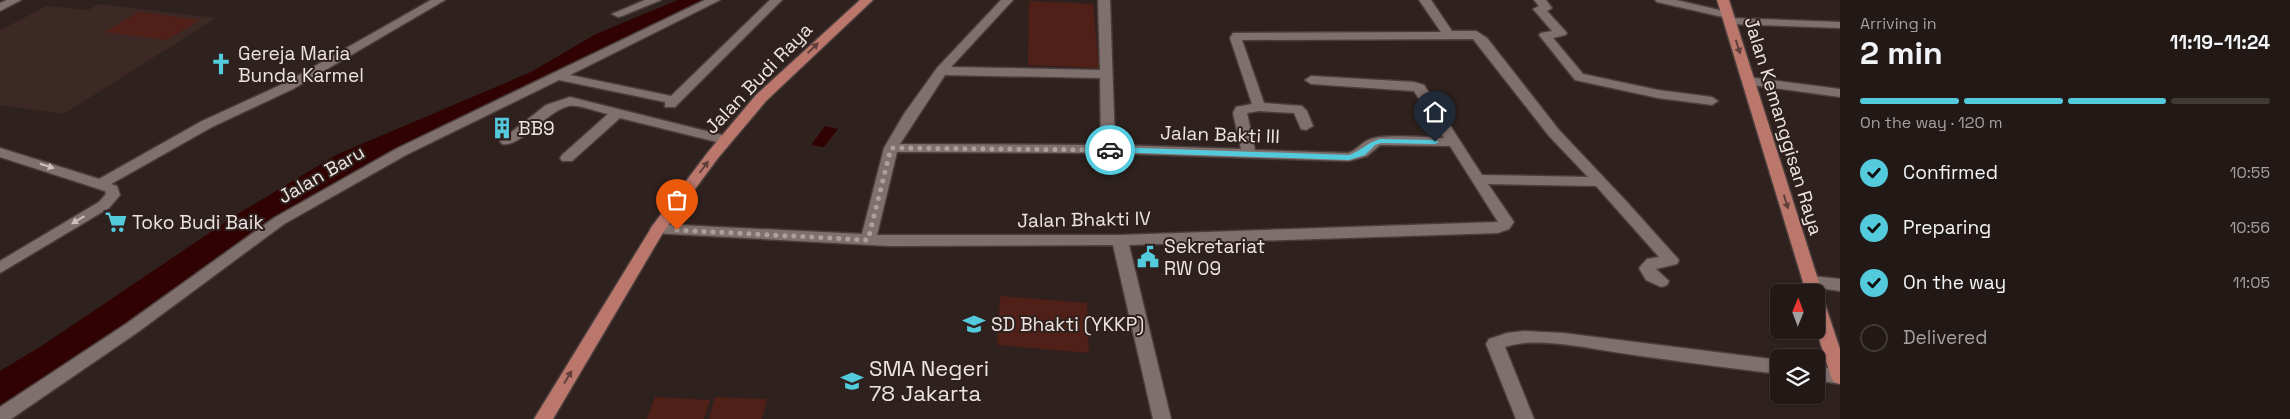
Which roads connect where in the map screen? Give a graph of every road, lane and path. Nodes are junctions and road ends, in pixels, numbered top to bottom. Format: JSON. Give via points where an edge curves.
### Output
{"nodes":[{"id":1,"x":15,"y":0,"type":"edge"},
{"id":2,"x":440,"y":0,"type":"edge"},
{"id":3,"x":655,"y":0,"type":"edge"},
{"id":4,"x":714,"y":0,"type":"edge"},
{"id":5,"x":776,"y":0,"type":"edge"},
{"id":6,"x":867,"y":0,"type":"edge"},
{"id":7,"x":1006,"y":0,"type":"edge"},
{"id":8,"x":1104,"y":0,"type":"edge"},
{"id":9,"x":1425,"y":0,"type":"edge"},
{"id":10,"x":1540,"y":0,"type":"edge"},
{"id":11,"x":1661,"y":0,"type":"edge"},
{"id":12,"x":1723,"y":0,"type":"edge"},
{"id":13,"x":0,"y":8,"type":"edge"},
{"id":14,"x":618,"y":14,"type":"dead end"},
{"id":15,"x":1729,"y":18,"type":"junction"},
{"id":16,"x":1840,"y":24,"type":"edge"},
{"id":17,"x":1449,"y":35,"type":"junction"},
{"id":18,"x":941,"y":71,"type":"junction"},
{"id":19,"x":1107,"y":74,"type":"junction"},
{"id":20,"x":558,"y":76,"type":"junction"},
{"id":21,"x":1311,"y":80,"type":"dead end"},
{"id":22,"x":1748,"y":81,"type":"junction"},
{"id":23,"x":1840,"y":93,"type":"edge"},
{"id":24,"x":1712,"y":101,"type":"dead end"},
{"id":25,"x":1259,"y":107,"type":"junction"},
{"id":26,"x":618,"y":113,"type":"junction"},
{"id":27,"x":1306,"y":126,"type":"dead end"},
{"id":28,"x":507,"y":140,"type":"dead end"},
{"id":29,"x":725,"y":140,"type":"junction"},
{"id":30,"x":1453,"y":142,"type":"junction"},
{"id":31,"x":891,"y":148,"type":"junction"},
{"id":32,"x":1108,"y":150,"type":"junction"},
{"id":33,"x":0,"y":152,"type":"edge"},
{"id":34,"x":1249,"y":154,"type":"junction"},
{"id":35,"x":567,"y":158,"type":"dead end"},
{"id":36,"x":1480,"y":179,"type":"junction"},
{"id":37,"x":1598,"y":182,"type":"junction"},
{"id":38,"x":106,"y":187,"type":"junction"},
{"id":39,"x":658,"y":229,"type":"junction"},
{"id":40,"x":868,"y":240,"type":"junction"},
{"id":41,"x":1120,"y":240,"type":"junction"},
{"id":42,"x":0,"y":268,"type":"edge"},
{"id":43,"x":1661,"y":281,"type":"dead end"},
{"id":44,"x":1811,"y":284,"type":"edge"},
{"id":45,"x":1840,"y":285,"type":"edge"},
{"id":46,"x":1825,"y":286,"type":"edge"},
{"id":47,"x":1825,"y":329,"type":"edge"},
{"id":48,"x":1770,"y":366,"type":"edge"},
{"id":49,"x":1825,"y":374,"type":"edge"},
{"id":50,"x":1840,"y":377,"type":"edge"},
{"id":51,"x":0,"y":417,"type":"edge"},
{"id":52,"x":543,"y":419,"type":"edge"},
{"id":53,"x":1162,"y":419,"type":"edge"},
{"id":54,"x":1525,"y":419,"type":"edge"}],
"edges":[{"from":1,"to":13,"type":"street"},
{"from":2,"to":38,"type":"street","via":[[289,86],[207,124]]},
{"from":3,"to":14,"type":"street"},
{"from":4,"to":20,"type":"street","name":"Jalan Baru"},
{"from":5,"to":20,"type":"street","via":[[672,102]]},
{"from":29,"to":6,"type":"main road","name":"Jalan Budi Raya","one_way":true,"via":[[761,98]]},
{"from":7,"to":18,"type":"street"},
{"from":8,"to":19,"type":"street"},
{"from":9,"to":17,"type":"street"},
{"from":10,"to":24,"type":"street","via":[[1546,8],[1539,9],[1561,32],[1545,35],[1579,76],[1658,94]]},
{"from":11,"to":15,"type":"street"},
{"from":12,"to":15,"type":"main road","name":"Jalan Kemanggisan Raya"},
{"from":15,"to":16,"type":"street"},
{"from":15,"to":22,"type":"main road","name":"Jalan Kemanggisan Raya","one_way":true},
{"from":17,"to":25,"type":"street","via":[[1237,36]]},
{"from":17,"to":37,"type":"street","via":[[1480,37],[1554,133]]},
{"from":18,"to":19,"type":"street"},
{"from":18,"to":31,"type":"street"},
{"from":19,"to":32,"type":"street"},
{"from":20,"to":51,"type":"street","name":"Jalan Baru","via":[[401,152],[279,221],[132,328]]},
{"from":21,"to":30,"type":"street","via":[[1416,86]]},
{"from":22,"to":23,"type":"street"},
{"from":22,"to":44,"type":"main road","name":"Jalan Kemanggisan Raya","one_way":true},
{"from":25,"to":27,"type":"street","via":[[1297,109]]},
{"from":25,"to":34,"type":"street","via":[[1241,110],[1240,113]]},
{"from":26,"to":28,"type":"street","via":[[570,100],[551,108]]},
{"from":26,"to":29,"type":"street"},
{"from":26,"to":35,"type":"street"},
{"from":39,"to":29,"type":"main road","name":"Jalan Budi Raya","one_way":true},
{"from":30,"to":34,"type":"street","name":"Jalan Bakti III","via":[[1380,141],[1349,157]]},
{"from":30,"to":36,"type":"street"},
{"from":31,"to":32,"type":"street","name":"Jalan Bakti III"},
{"from":31,"to":40,"type":"street"},
{"from":32,"to":34,"type":"street","name":"Jalan Bakti III"},
{"from":33,"to":38,"type":"street","one_way":true},
{"from":36,"to":37,"type":"street"},
{"from":36,"to":41,"type":"street","name":"Jalan Bhakti IV","via":[[1506,222],[1502,228]]},
{"from":37,"to":43,"type":"street","via":[[1671,260],[1653,263],[1647,268]]},
{"from":38,"to":42,"type":"street","one_way":true,"via":[[113,195],[104,205]]},
{"from":39,"to":40,"type":"street","name":"Jalan Bhakti IV"},
{"from":52,"to":39,"type":"main road","name":"Jalan Budi Raya","one_way":true},
{"from":40,"to":41,"type":"street","name":"Jalan Bhakti IV"},
{"from":41,"to":53,"type":"street"},
{"from":45,"to":46,"type":"street"},
{"from":47,"to":50,"type":"main road"},
{"from":48,"to":54,"type":"street","via":[[1572,340],[1503,340],[1495,344]]},
{"from":49,"to":50,"type":"street"}]}
